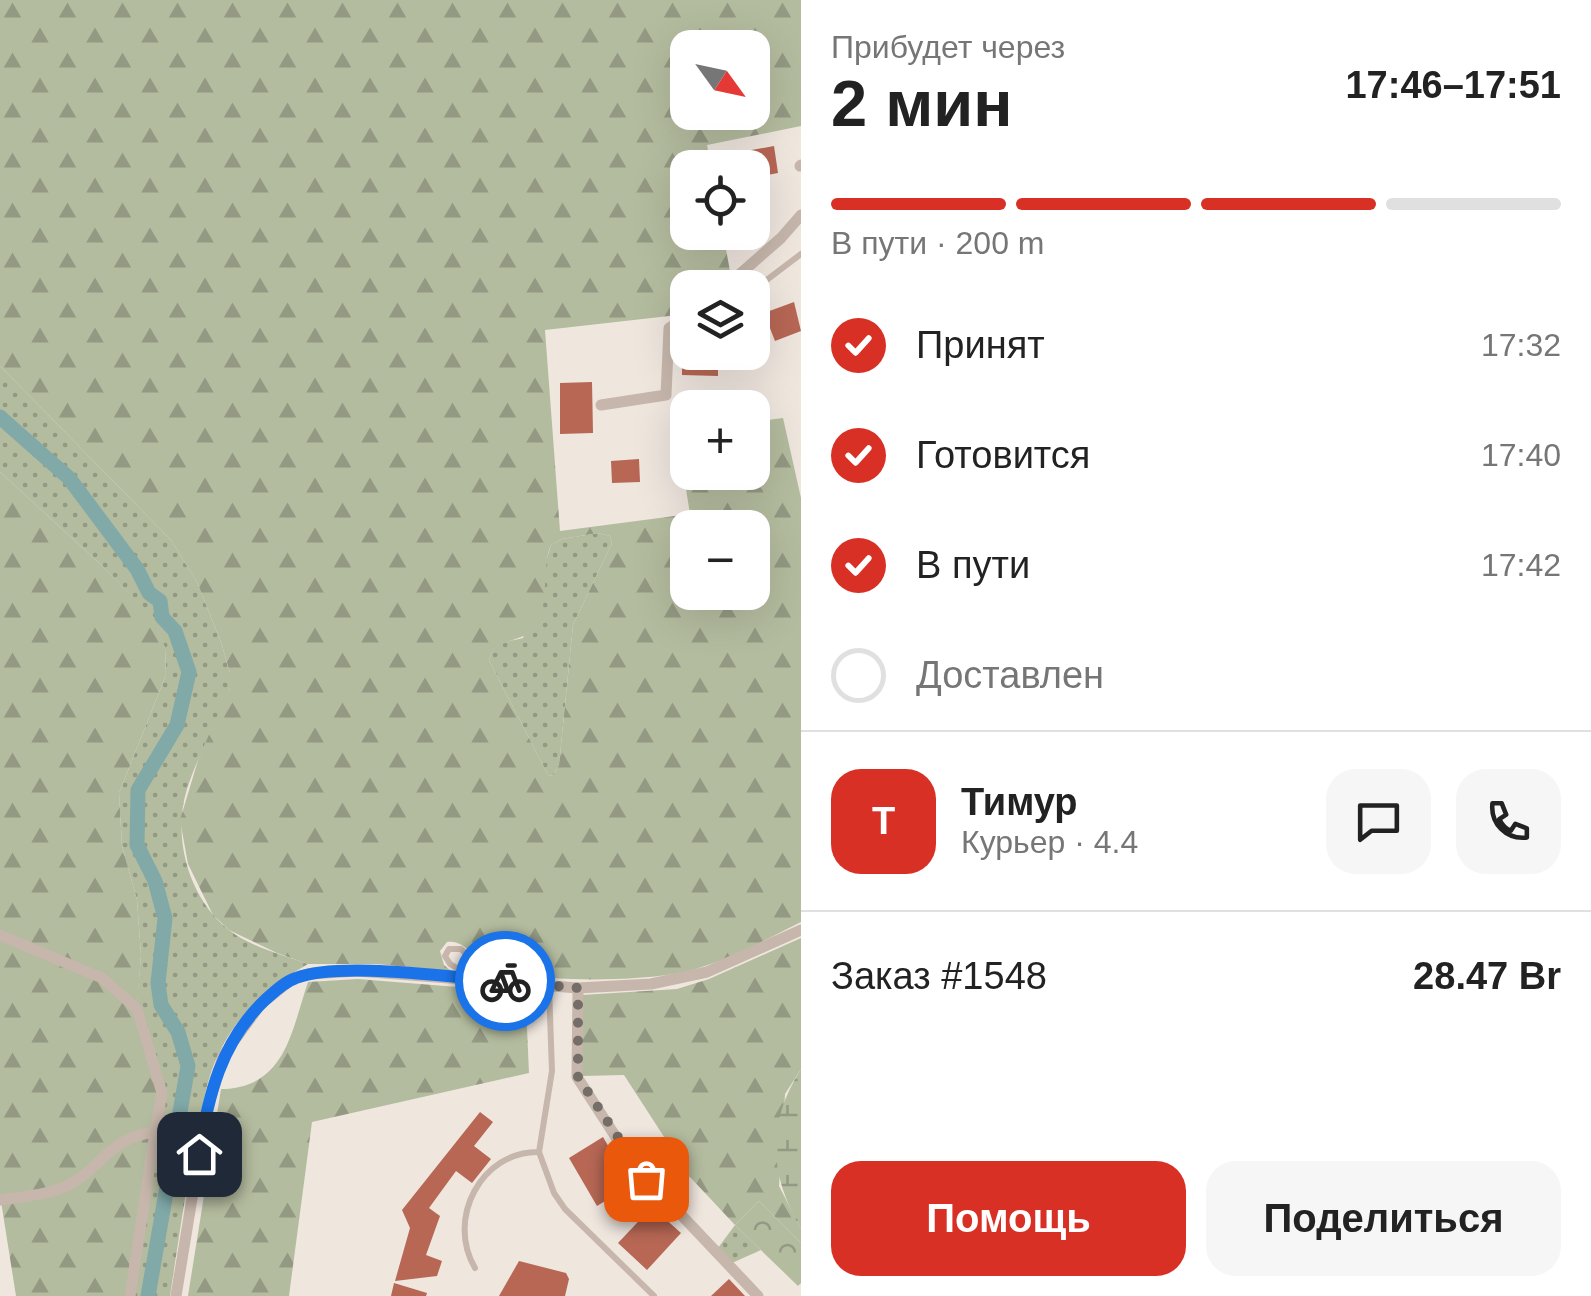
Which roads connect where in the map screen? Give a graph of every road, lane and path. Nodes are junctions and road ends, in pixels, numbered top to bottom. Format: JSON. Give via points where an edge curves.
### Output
{"nodes":[{"id":1,"x":799,"y":222,"type":"edge"},
{"id":2,"x":801,"y":254,"type":"edge"},
{"id":3,"x":745,"y":270,"type":"edge"},
{"id":4,"x":770,"y":277,"type":"edge"},
{"id":5,"x":670,"y":327,"type":"edge"},
{"id":6,"x":600,"y":405,"type":"dead end"},
{"id":7,"x":801,"y":930,"type":"edge"},
{"id":8,"x":0,"y":935,"type":"edge"},
{"id":9,"x":477,"y":979,"type":"junction"},
{"id":10,"x":492,"y":980,"type":"junction"},
{"id":11,"x":549,"y":985,"type":"junction"},
{"id":12,"x":578,"y":988,"type":"junction"},
{"id":13,"x":154,"y":1132,"type":"junction"},
{"id":14,"x":539,"y":1152,"type":"junction"},
{"id":15,"x":1,"y":1198,"type":"edge"},
{"id":16,"x":475,"y":1268,"type":"dead end"},
{"id":17,"x":130,"y":1296,"type":"edge"},
{"id":18,"x":176,"y":1296,"type":"edge"},
{"id":19,"x":653,"y":1296,"type":"edge"},
{"id":20,"x":758,"y":1296,"type":"edge"}],
"edges":[{"from":1,"to":3,"type":"street"},
{"from":2,"to":4,"type":"lane"},
{"from":5,"to":6,"type":"street","via":[[666,394]]},
{"from":7,"to":12,"type":"street","via":[[680,980]]},
{"from":8,"to":13,"type":"street","via":[[102,978],[136,1009],[162,1093]]},
{"from":9,"to":10,"type":"street"},
{"from":9,"to":10,"type":"lane","via":[[448,962],[449,949],[460,949]]},
{"from":9,"to":18,"type":"street","via":[[308,974],[292,978],[260,1005],[222,1056],[205,1118]]},
{"from":10,"to":11,"type":"street"},
{"from":11,"to":12,"type":"street"},
{"from":11,"to":14,"type":"lane","via":[[552,1071]]},
{"from":12,"to":20,"type":"street","via":[[578,1077],[634,1165]]},
{"from":13,"to":15,"type":"street","via":[[118,1143],[73,1183],[32,1198]]},
{"from":13,"to":17,"type":"street"},
{"from":14,"to":16,"type":"lane","via":[[504,1159],[473,1191],[466,1225]]},
{"from":14,"to":19,"type":"lane","via":[[565,1208]]}]}
